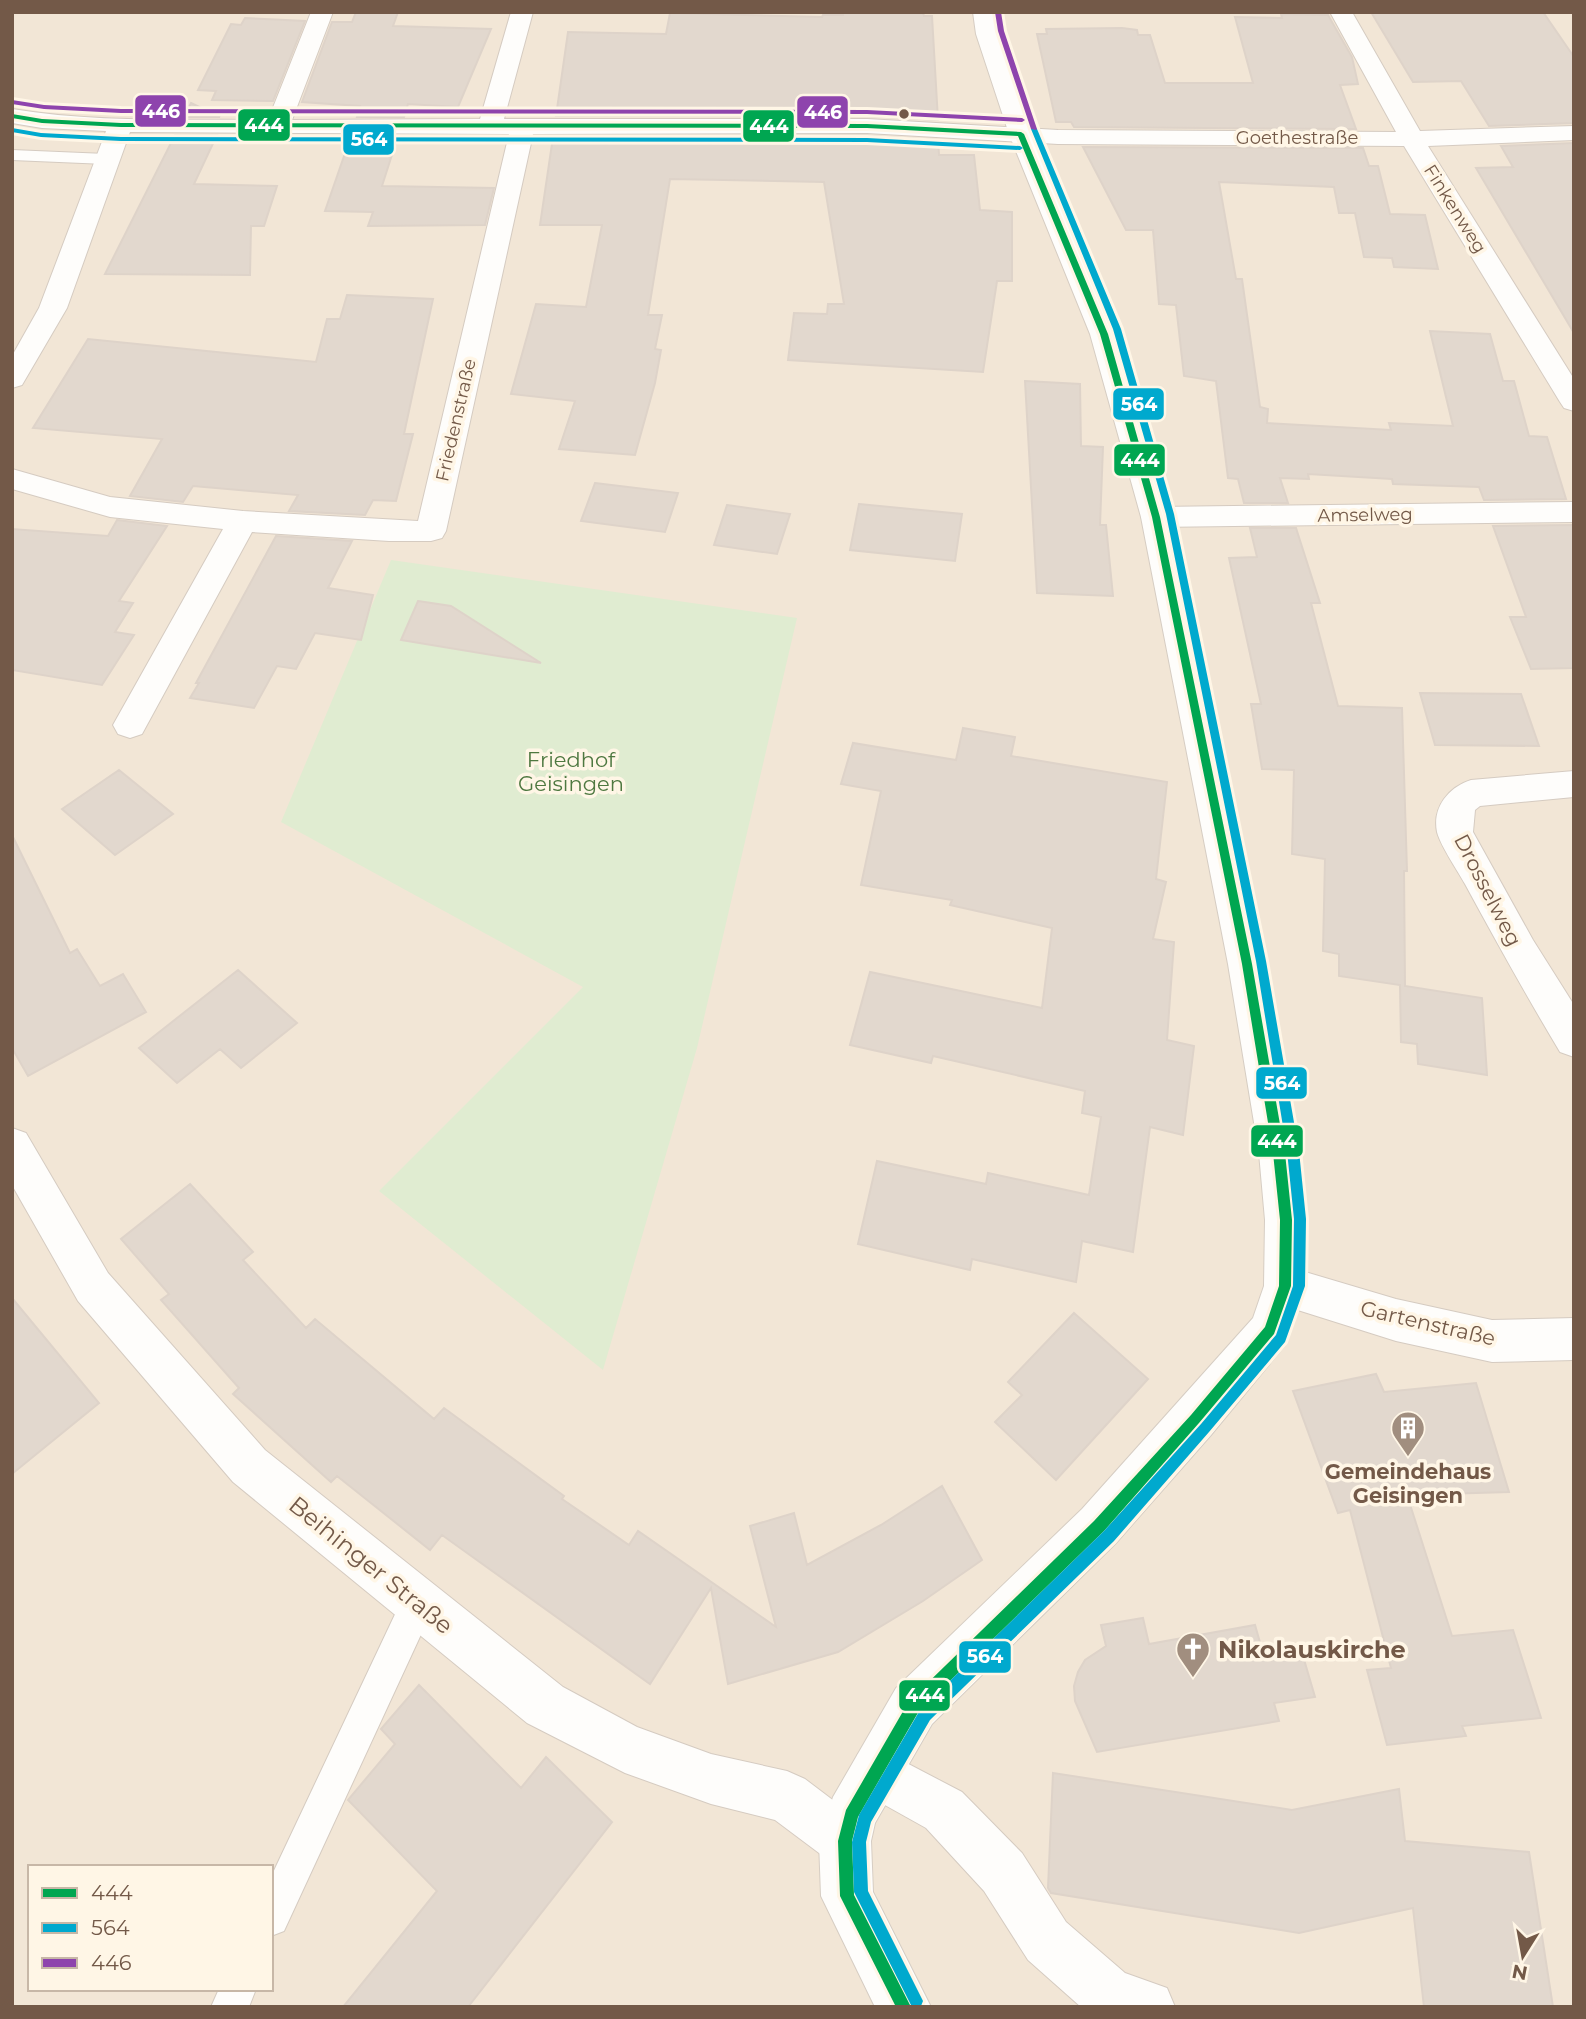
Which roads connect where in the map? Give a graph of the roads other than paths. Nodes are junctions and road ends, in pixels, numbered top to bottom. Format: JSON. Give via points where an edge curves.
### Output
{"nodes":[{"id":1,"x":322,"y":12,"type":"edge"},
{"id":2,"x":522,"y":12,"type":"edge"},
{"id":3,"x":984,"y":12,"type":"edge"},
{"id":4,"x":1341,"y":12,"type":"edge"},
{"id":5,"x":12,"y":116,"type":"edge"},
{"id":6,"x":121,"y":125,"type":"junction"},
{"id":7,"x":490,"y":125,"type":"junction"},
{"id":8,"x":523,"y":126,"type":"junction"},
{"id":9,"x":277,"y":127,"type":"junction"},
{"id":10,"x":1574,"y":133,"type":"edge"},
{"id":11,"x":1021,"y":134,"type":"junction"},
{"id":12,"x":1412,"y":139,"type":"junction"},
{"id":13,"x":12,"y":155,"type":"edge"},
{"id":14,"x":106,"y":159,"type":"junction"},
{"id":15,"x":12,"y":379,"type":"edge"},
{"id":16,"x":1574,"y":402,"type":"edge"},
{"id":17,"x":12,"y":479,"type":"edge"},
{"id":18,"x":1574,"y":512,"type":"edge"},
{"id":19,"x":1156,"y":517,"type":"junction"},
{"id":20,"x":243,"y":521,"type":"junction"},
{"id":21,"x":130,"y":725,"type":"dead end"},
{"id":22,"x":1574,"y":784,"type":"edge"},
{"id":23,"x":1574,"y":1040,"type":"edge"},
{"id":24,"x":12,"y":1146,"type":"edge"},
{"id":25,"x":1284,"y":1286,"type":"junction"},
{"id":26,"x":1574,"y":1339,"type":"edge"},
{"id":27,"x":418,"y":1603,"type":"junction"},
{"id":28,"x":876,"y":1772,"type":"junction"},
{"id":29,"x":845,"y":1841,"type":"junction"},
{"id":30,"x":273,"y":1914,"type":"edge"},
{"id":31,"x":237,"y":1991,"type":"edge"},
{"id":32,"x":230,"y":2007,"type":"edge"},
{"id":33,"x":904,"y":2007,"type":"edge"},
{"id":34,"x":1148,"y":2007,"type":"edge"}],
"edges":[{"from":1,"to":9,"type":"street"},
{"from":2,"to":7,"type":"street"},
{"from":3,"to":11,"type":"street","via":[[987,34]]},
{"from":4,"to":12,"type":"street","name":"Finkenweg"},
{"from":5,"to":6,"type":"street","name":"Goethestraße"},
{"from":6,"to":9,"type":"street","name":"Goethestraße"},
{"from":6,"to":14,"type":"street"},
{"from":7,"to":8,"type":"street","name":"Goethestraße"},
{"from":7,"to":9,"type":"street","name":"Goethestraße"},
{"from":8,"to":11,"type":"street","name":"Goethestraße","via":[[867,126]]},
{"from":8,"to":20,"type":"street","name":"Friedenstraße","via":[[431,531]]},
{"from":10,"to":12,"type":"street","name":"Goethestraße"},
{"from":11,"to":12,"type":"street","name":"Goethestraße"},
{"from":11,"to":19,"type":"street","via":[[1104,334]]},
{"from":12,"to":16,"type":"street","name":"Finkenweg"},
{"from":13,"to":14,"type":"lane"},
{"from":14,"to":15,"type":"street","via":[[51,312]]},
{"from":17,"to":20,"type":"street","name":"Friedenstraße","via":[[110,507]]},
{"from":18,"to":19,"type":"street","name":"Amselweg"},
{"from":19,"to":25,"type":"street","via":[[1247,964],[1279,1153],[1286,1220]]},
{"from":20,"to":21,"type":"street"},
{"from":22,"to":23,"type":"street","name":"Drosselweg","via":[[1471,793],[1458,804],[1455,832]]},
{"from":24,"to":27,"type":"street","name":"Beihinger Straße","via":[[93,1287],[249,1466]]},
{"from":25,"to":26,"type":"street","name":"Gartenstraße","via":[[1396,1320],[1492,1341]]},
{"from":25,"to":28,"type":"street","via":[[1270,1330],[1099,1526],[914,1706]]},
{"from":27,"to":29,"type":"street","name":"Beihinger Straße","via":[[545,1705],[625,1748],[711,1779],[787,1797]]},
{"from":27,"to":30,"type":"lane"},
{"from":28,"to":29,"type":"street","via":[[851,1815]]},
{"from":28,"to":34,"type":"street","via":[[944,1810],[1003,1872],[1046,1941],[1110,1996]]},
{"from":29,"to":33,"type":"street","via":[[847,1896]]},
{"from":31,"to":32,"type":"lane"}]}
